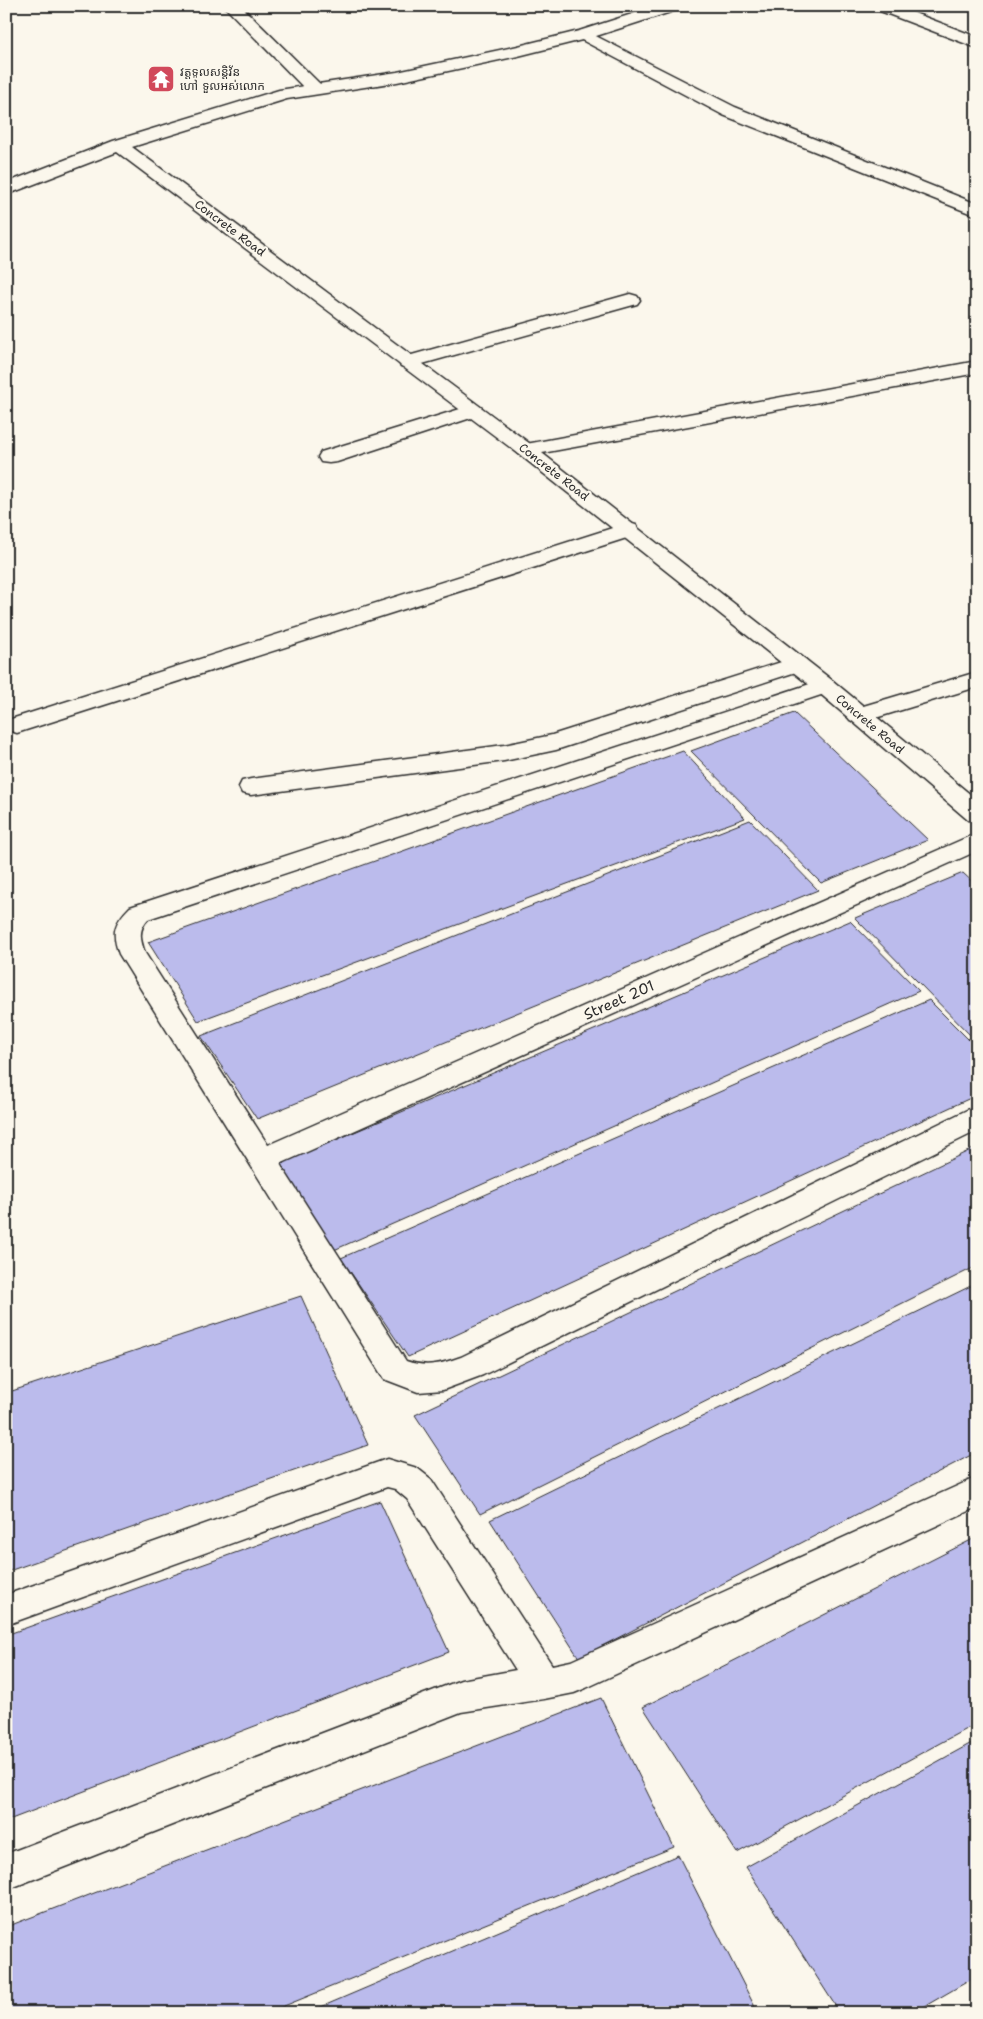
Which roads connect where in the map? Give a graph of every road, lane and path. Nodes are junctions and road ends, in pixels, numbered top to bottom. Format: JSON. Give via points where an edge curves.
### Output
{"nodes":[{"id":1,"x":232,"y":6,"type":"edge"},
{"id":2,"x":674,"y":6,"type":"edge"},
{"id":3,"x":881,"y":6,"type":"edge"},
{"id":4,"x":584,"y":35,"type":"junction"},
{"id":5,"x":977,"y":43,"type":"edge"},
{"id":6,"x":315,"y":89,"type":"junction"},
{"id":7,"x":119,"y":145,"type":"junction"},
{"id":8,"x":6,"y":190,"type":"edge"},
{"id":9,"x":977,"y":212,"type":"edge"},
{"id":10,"x":630,"y":300,"type":"dead end"},
{"id":11,"x":408,"y":362,"type":"junction"},
{"id":12,"x":977,"y":367,"type":"edge"},
{"id":13,"x":473,"y":411,"type":"junction"},
{"id":14,"x":526,"y":450,"type":"junction"},
{"id":15,"x":329,"y":457,"type":"dead end"},
{"id":16,"x":628,"y":530,"type":"junction"},
{"id":17,"x":797,"y":664,"type":"junction"},
{"id":18,"x":977,"y":679,"type":"edge"},
{"id":19,"x":825,"y":686,"type":"junction"},
{"id":20,"x":859,"y":715,"type":"junction"},
{"id":21,"x":16,"y":725,"type":"dead end"},
{"id":22,"x":251,"y":787,"type":"dead end"},
{"id":23,"x":977,"y":814,"type":"edge"},
{"id":24,"x":977,"y":841,"type":"edge"},
{"id":25,"x":977,"y":1118,"type":"edge"},
{"id":26,"x":262,"y":1160,"type":"junction"},
{"id":27,"x":977,"y":1491,"type":"edge"},
{"id":28,"x":6,"y":1610,"type":"edge"},
{"id":29,"x":544,"y":1683,"type":"junction"},
{"id":30,"x":6,"y":1872,"type":"edge"}],
"edges":[{"from":1,"to":6,"type":"street"},
{"from":2,"to":4,"type":"street"},
{"from":3,"to":5,"type":"street"},
{"from":4,"to":6,"type":"street","via":[[397,77]]},
{"from":4,"to":9,"type":"street","via":[[729,111]]},
{"from":6,"to":7,"type":"street","via":[[285,94]]},
{"from":7,"to":8,"type":"street"},
{"from":7,"to":11,"type":"street","name":"Concrete Road"},
{"from":10,"to":11,"type":"street"},
{"from":11,"to":13,"type":"street","name":"Concrete Road"},
{"from":12,"to":14,"type":"street"},
{"from":13,"to":14,"type":"street","name":"Concrete Road"},
{"from":13,"to":15,"type":"street"},
{"from":14,"to":16,"type":"street","name":"Concrete Road"},
{"from":16,"to":17,"type":"street","name":"Concrete Road"},
{"from":16,"to":21,"type":"street"},
{"from":17,"to":19,"type":"street","name":"Concrete Road"},
{"from":17,"to":22,"type":"street","via":[[556,742],[504,753]]},
{"from":18,"to":20,"type":"street"},
{"from":19,"to":20,"type":"street","name":"Concrete Road"},
{"from":19,"to":26,"type":"street","via":[[139,912],[128,924],[126,938],[132,954]]},
{"from":20,"to":23,"type":"street","name":"Concrete Road"},
{"from":24,"to":26,"type":"street","name":"Street 201"},
{"from":25,"to":26,"type":"street","via":[[472,1366],[443,1377],[418,1379],[395,1370]]},
{"from":27,"to":29,"type":"street","via":[[574,1678]]},
{"from":28,"to":29,"type":"street","via":[[386,1473],[405,1478],[419,1489]]},
{"from":29,"to":30,"type":"street","via":[[461,1696]]}]}
